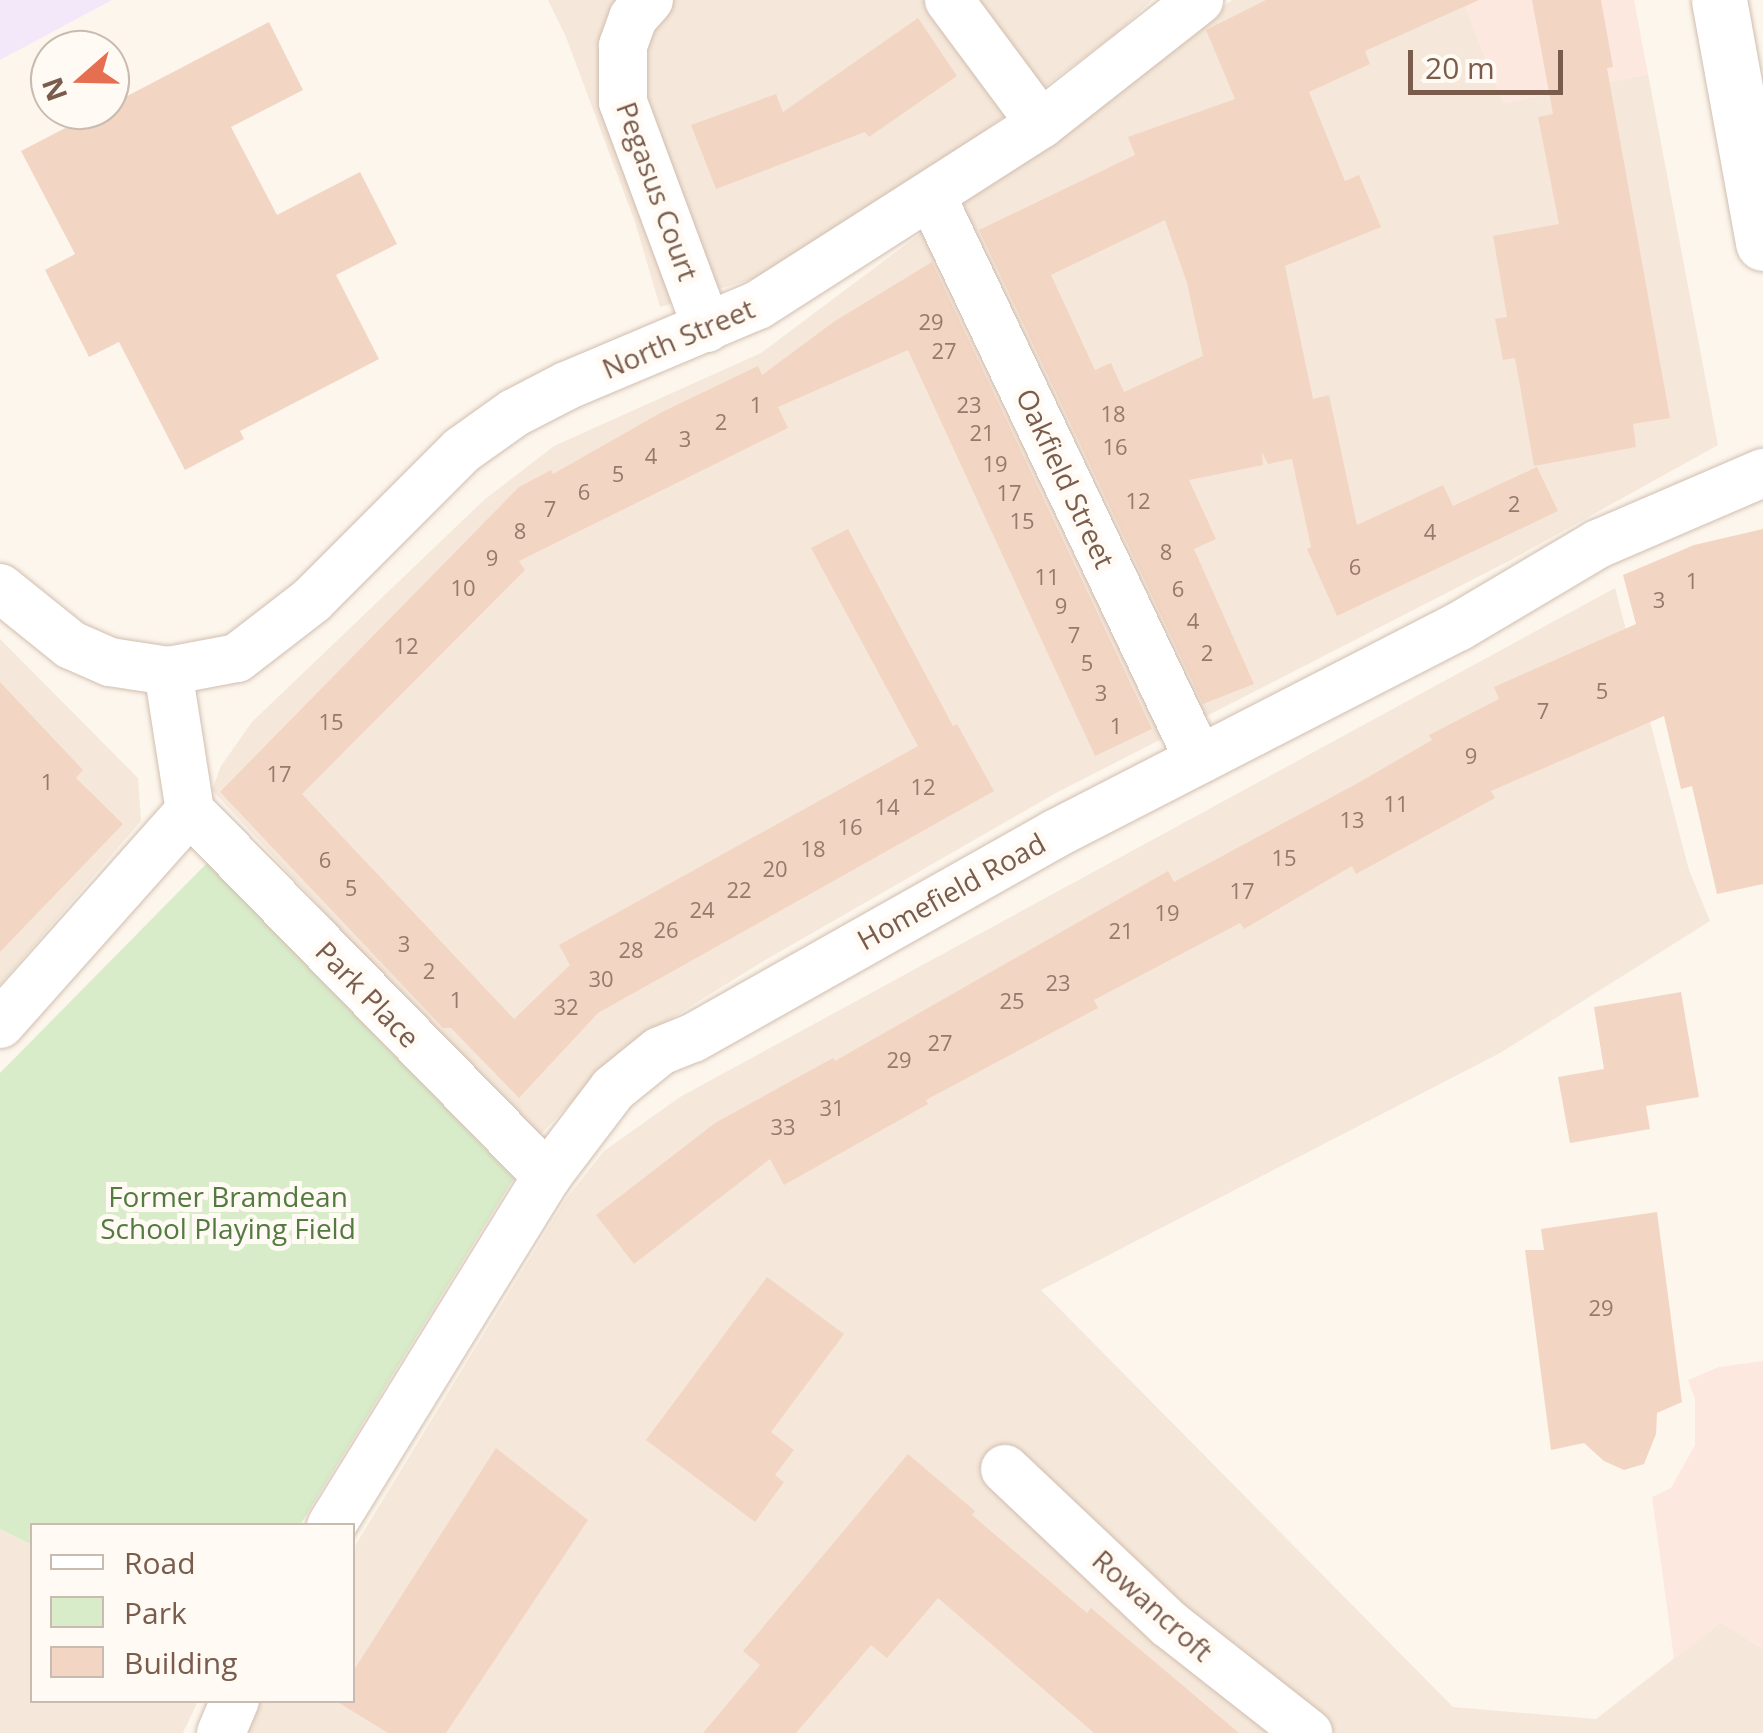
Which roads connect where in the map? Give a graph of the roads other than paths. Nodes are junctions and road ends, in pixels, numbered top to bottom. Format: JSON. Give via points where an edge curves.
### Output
{"nodes":[{"id":1,"x":649,"y":0,"type":"edge"},
{"id":2,"x":949,"y":0,"type":"edge"},
{"id":3,"x":1199,"y":0,"type":"edge"},
{"id":4,"x":1719,"y":0,"type":"edge"},
{"id":5,"x":1041,"y":124,"type":"junction"},
{"id":6,"x":932,"y":197,"type":"junction"},
{"id":7,"x":1763,"y":244,"type":"edge"},
{"id":8,"x":708,"y":328,"type":"junction"},
{"id":9,"x":1763,"y":473,"type":"edge"},
{"id":10,"x":0,"y":588,"type":"edge"},
{"id":11,"x":168,"y":671,"type":"junction"},
{"id":12,"x":1200,"y":760,"type":"junction"},
{"id":13,"x":190,"y":811,"type":"junction"},
{"id":14,"x":0,"y":1024,"type":"edge"},
{"id":15,"x":547,"y":1176,"type":"junction"},
{"id":16,"x":1005,"y":1469,"type":"dead end"},
{"id":17,"x":333,"y":1523,"type":"edge"},
{"id":18,"x":234,"y":1703,"type":"edge"},
{"id":19,"x":220,"y":1733,"type":"edge"},
{"id":20,"x":1308,"y":1733,"type":"edge"}],
"edges":[{"from":1,"to":8,"type":"street","name":"Pegasus Court","via":[[633,18],[623,46],[623,102]]},
{"from":2,"to":5,"type":"street"},
{"from":3,"to":5,"type":"street","name":"North Street"},
{"from":4,"to":7,"type":"main road"},
{"from":5,"to":6,"type":"street","name":"North Street"},
{"from":6,"to":8,"type":"street","name":"North Street","via":[[758,305]]},
{"from":6,"to":12,"type":"street","name":"Oakfield Street"},
{"from":8,"to":11,"type":"street","name":"North Street","via":[[514,413],[462,450],[262,642],[237,658]]},
{"from":9,"to":12,"type":"street","name":"Homefield Road","via":[[1598,544],[1458,627]]},
{"from":10,"to":11,"type":"street","name":"North Street","via":[[71,645],[110,662]]},
{"from":11,"to":13,"type":"street"},
{"from":12,"to":15,"type":"street","name":"Homefield Road","via":[[660,1051],[613,1090]]},
{"from":13,"to":14,"type":"street"},
{"from":13,"to":15,"type":"street","name":"Park Place"},
{"from":15,"to":17,"type":"street","name":"Homefield Road"},
{"from":16,"to":20,"type":"street","name":"Rowancroft","via":[[1169,1624]]},
{"from":18,"to":19,"type":"street"}]}
